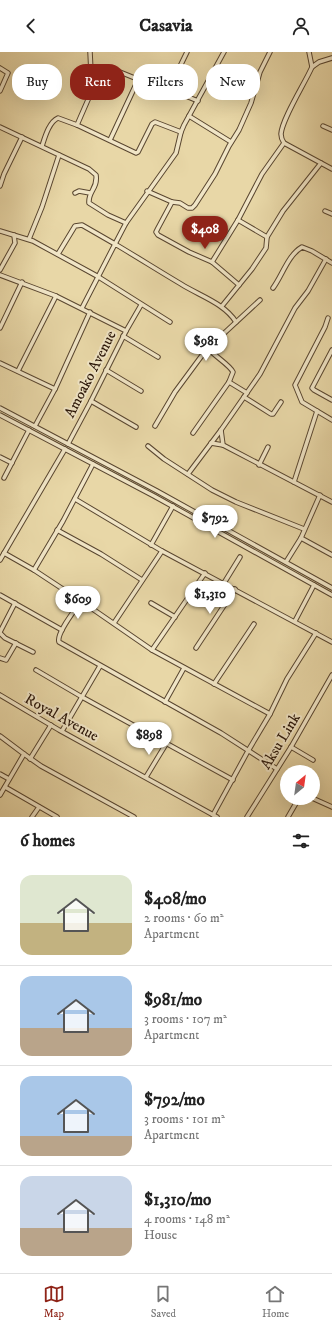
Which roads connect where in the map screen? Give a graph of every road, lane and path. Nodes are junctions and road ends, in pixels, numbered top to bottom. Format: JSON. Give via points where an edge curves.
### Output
{"nodes":[{"id":1,"x":90,"y":52,"type":"edge"},
{"id":2,"x":187,"y":52,"type":"edge"},
{"id":3,"x":224,"y":52,"type":"edge"},
{"id":4,"x":270,"y":52,"type":"edge"},
{"id":5,"x":310,"y":52,"type":"edge"},
{"id":6,"x":332,"y":58,"type":"edge"},
{"id":7,"x":91,"y":64,"type":"edge"},
{"id":8,"x":181,"y":64,"type":"edge"},
{"id":9,"x":312,"y":67,"type":"junction"},
{"id":10,"x":0,"y":68,"type":"edge"},
{"id":11,"x":0,"y":91,"type":"edge"},
{"id":12,"x":133,"y":91,"type":"edge"},
{"id":13,"x":88,"y":100,"type":"edge"},
{"id":14,"x":198,"y":101,"type":"joint"},
{"id":15,"x":189,"y":116,"type":"junction"},
{"id":16,"x":77,"y":125,"type":"junction"},
{"id":17,"x":323,"y":126,"type":"dead end"},
{"id":18,"x":0,"y":127,"type":"edge"},
{"id":19,"x":332,"y":130,"type":"edge"},
{"id":20,"x":181,"y":132,"type":"junction"},
{"id":21,"x":22,"y":137,"type":"junction"},
{"id":22,"x":110,"y":140,"type":"junction"},
{"id":23,"x":231,"y":142,"type":"junction"},
{"id":24,"x":284,"y":143,"type":"junction"},
{"id":25,"x":42,"y":146,"type":"junction"},
{"id":26,"x":59,"y":155,"type":"junction"},
{"id":27,"x":321,"y":163,"type":"junction"},
{"id":28,"x":332,"y":169,"type":"edge"},
{"id":29,"x":2,"y":173,"type":"edge"},
{"id":30,"x":0,"y":186,"type":"edge"},
{"id":31,"x":147,"y":192,"type":"junction"},
{"id":32,"x":75,"y":193,"type":"dead end"},
{"id":33,"x":90,"y":193,"type":"junction"},
{"id":34,"x":172,"y":202,"type":"junction"},
{"id":35,"x":325,"y":211,"type":"dead end"},
{"id":36,"x":332,"y":214,"type":"edge"},
{"id":37,"x":238,"y":220,"type":"junction"},
{"id":38,"x":126,"y":222,"type":"junction"},
{"id":39,"x":0,"y":231,"type":"edge"},
{"id":40,"x":14,"y":235,"type":"junction"},
{"id":41,"x":24,"y":237,"type":"junction"},
{"id":42,"x":267,"y":237,"type":"junction"},
{"id":43,"x":29,"y":239,"type":"junction"},
{"id":44,"x":14,"y":243,"type":"junction"},
{"id":45,"x":115,"y":244,"type":"junction"},
{"id":46,"x":58,"y":254,"type":"junction"},
{"id":47,"x":326,"y":259,"type":"junction"},
{"id":48,"x":212,"y":262,"type":"junction"},
{"id":49,"x":332,"y":263,"type":"edge"},
{"id":50,"x":0,"y":270,"type":"edge"},
{"id":51,"x":0,"y":274,"type":"edge"},
{"id":52,"x":98,"y":276,"type":"junction"},
{"id":53,"x":22,"y":282,"type":"junction"},
{"id":54,"x":239,"y":285,"type":"junction"},
{"id":55,"x":273,"y":288,"type":"dead end"},
{"id":56,"x":56,"y":296,"type":"junction"},
{"id":57,"x":260,"y":300,"type":"dead end"},
{"id":58,"x":141,"y":304,"type":"junction"},
{"id":59,"x":222,"y":306,"type":"junction"},
{"id":60,"x":82,"y":308,"type":"junction"},
{"id":61,"x":90,"y":312,"type":"junction"},
{"id":62,"x":328,"y":318,"type":"dead end"},
{"id":63,"x":170,"y":322,"type":"dead end"},
{"id":64,"x":236,"y":322,"type":"junction"},
{"id":65,"x":0,"y":328,"type":"edge"},
{"id":66,"x":126,"y":331,"type":"junction"},
{"id":67,"x":123,"y":336,"type":"junction"},
{"id":68,"x":208,"y":348,"type":"junction"},
{"id":69,"x":332,"y":350,"type":"edge"},
{"id":70,"x":158,"y":357,"type":"dead end"},
{"id":71,"x":0,"y":362,"type":"edge"},
{"id":72,"x":106,"y":370,"type":"junction"},
{"id":73,"x":18,"y":371,"type":"junction"},
{"id":74,"x":229,"y":382,"type":"junction"},
{"id":75,"x":55,"y":389,"type":"junction"},
{"id":76,"x":141,"y":391,"type":"dead end"},
{"id":77,"x":247,"y":393,"type":"junction"},
{"id":78,"x":244,"y":397,"type":"junction"},
{"id":79,"x":332,"y":400,"type":"edge"},
{"id":80,"x":91,"y":401,"type":"junction"},
{"id":81,"x":281,"y":402,"type":"dead end"},
{"id":82,"x":0,"y":408,"type":"edge"},
{"id":83,"x":317,"y":411,"type":"junction"},
{"id":84,"x":0,"y":415,"type":"edge"},
{"id":85,"x":332,"y":420,"type":"edge"},
{"id":86,"x":36,"y":426,"type":"junction"},
{"id":87,"x":155,"y":426,"type":"dead end"},
{"id":88,"x":136,"y":427,"type":"dead end"},
{"id":89,"x":29,"y":430,"type":"junction"},
{"id":90,"x":221,"y":430,"type":"junction"},
{"id":91,"x":193,"y":433,"type":"dead end"},
{"id":92,"x":211,"y":443,"type":"junction"},
{"id":93,"x":68,"y":444,"type":"junction"},
{"id":94,"x":223,"y":445,"type":"junction"},
{"id":95,"x":148,"y":446,"type":"dead end"},
{"id":96,"x":268,"y":447,"type":"dead end"},
{"id":97,"x":65,"y":449,"type":"junction"},
{"id":98,"x":0,"y":457,"type":"edge"},
{"id":99,"x":12,"y":463,"type":"junction"},
{"id":100,"x":93,"y":464,"type":"junction"},
{"id":101,"x":260,"y":465,"type":"junction"},
{"id":102,"x":188,"y":474,"type":"junction"},
{"id":103,"x":4,"y":478,"type":"dead end"},
{"id":104,"x":294,"y":482,"type":"junction"},
{"id":105,"x":320,"y":495,"type":"junction"},
{"id":106,"x":75,"y":499,"type":"junction"},
{"id":107,"x":176,"y":502,"type":"junction"},
{"id":108,"x":332,"y":502,"type":"edge"},
{"id":109,"x":173,"y":507,"type":"junction"},
{"id":110,"x":304,"y":529,"type":"junction"},
{"id":111,"x":58,"y":530,"type":"junction"},
{"id":112,"x":301,"y":538,"type":"junction"},
{"id":113,"x":151,"y":545,"type":"junction"},
{"id":114,"x":162,"y":551,"type":"junction"},
{"id":115,"x":4,"y":553,"type":"junction"},
{"id":116,"x":332,"y":555,"type":"edge"},
{"id":117,"x":240,"y":557,"type":"dead end"},
{"id":118,"x":0,"y":560,"type":"edge"},
{"id":119,"x":286,"y":562,"type":"junction"},
{"id":120,"x":34,"y":570,"type":"junction"},
{"id":121,"x":205,"y":573,"type":"junction"},
{"id":122,"x":142,"y":580,"type":"junction"},
{"id":123,"x":224,"y":583,"type":"junction"},
{"id":124,"x":314,"y":585,"type":"junction"},
{"id":125,"x":332,"y":588,"type":"edge"},
{"id":126,"x":236,"y":590,"type":"junction"},
{"id":127,"x":0,"y":595,"type":"edge"},
{"id":128,"x":332,"y":595,"type":"edge"},
{"id":129,"x":81,"y":600,"type":"junction"},
{"id":130,"x":14,"y":603,"type":"junction"},
{"id":131,"x":151,"y":603,"type":"dead end"},
{"id":132,"x":175,"y":618,"type":"junction"},
{"id":133,"x":295,"y":622,"type":"junction"},
{"id":134,"x":114,"y":624,"type":"junction"},
{"id":135,"x":254,"y":624,"type":"dead end"},
{"id":136,"x":62,"y":630,"type":"junction"},
{"id":137,"x":0,"y":633,"type":"edge"},
{"id":138,"x":316,"y":633,"type":"junction"},
{"id":139,"x":332,"y":642,"type":"edge"},
{"id":140,"x":16,"y":643,"type":"junction"},
{"id":141,"x":196,"y":648,"type":"dead end"},
{"id":142,"x":152,"y":650,"type":"junction"},
{"id":143,"x":34,"y":652,"type":"dead end"},
{"id":144,"x":0,"y":658,"type":"edge"},
{"id":145,"x":100,"y":666,"type":"junction"},
{"id":146,"x":184,"y":668,"type":"junction"},
{"id":147,"x":36,"y":670,"type":"dead end"},
{"id":148,"x":332,"y":675,"type":"edge"},
{"id":149,"x":214,"y":684,"type":"junction"},
{"id":150,"x":0,"y":695,"type":"edge"},
{"id":151,"x":82,"y":697,"type":"junction"},
{"id":152,"x":165,"y":702,"type":"junction"},
{"id":153,"x":270,"y":714,"type":"junction"},
{"id":154,"x":51,"y":725,"type":"junction"},
{"id":155,"x":62,"y":731,"type":"junction"},
{"id":156,"x":0,"y":736,"type":"edge"},
{"id":157,"x":166,"y":744,"type":"junction"},
{"id":158,"x":291,"y":747,"type":"junction"},
{"id":159,"x":248,"y":751,"type":"junction"},
{"id":160,"x":24,"y":754,"type":"junction"},
{"id":161,"x":30,"y":759,"type":"junction"},
{"id":162,"x":313,"y":760,"type":"dead end"},
{"id":163,"x":277,"y":769,"type":"junction"},
{"id":164,"x":0,"y":774,"type":"edge"},
{"id":165,"x":146,"y":777,"type":"junction"},
{"id":166,"x":9,"y":779,"type":"junction"},
{"id":167,"x":233,"y":780,"type":"junction"},
{"id":168,"x":5,"y":787,"type":"junction"},
{"id":169,"x":1,"y":794,"type":"edge"},
{"id":170,"x":320,"y":802,"type":"edge"},
{"id":171,"x":295,"y":805,"type":"edge"},
{"id":172,"x":39,"y":807,"type":"junction"},
{"id":173,"x":332,"y":807,"type":"edge"},
{"id":174,"x":215,"y":816,"type":"edge"},
{"id":175,"x":32,"y":817,"type":"edge"},
{"id":176,"x":57,"y":817,"type":"edge"},
{"id":177,"x":134,"y":817,"type":"edge"},
{"id":178,"x":247,"y":817,"type":"edge"},
{"id":179,"x":288,"y":817,"type":"edge"}],
"edges":[{"from":1,"to":7,"type":"street"},
{"from":2,"to":8,"type":"street"},
{"from":3,"to":14,"type":"street"},
{"from":4,"to":23,"type":"street","via":[[260,72],[251,103]]},
{"from":5,"to":9,"type":"street"},
{"from":6,"to":9,"type":"street"},
{"from":9,"to":24,"type":"street","via":[[283,126],[281,138]]},
{"from":10,"to":11,"type":"street","via":[[8,75]]},
{"from":12,"to":22,"type":"street"},
{"from":13,"to":16,"type":"street"},
{"from":14,"to":15,"type":"street"},
{"from":15,"to":20,"type":"street"},
{"from":15,"to":23,"type":"street"},
{"from":16,"to":22,"type":"street"},
{"from":16,"to":25,"type":"street","via":[[64,119],[54,120]]},
{"from":17,"to":19,"type":"street"},
{"from":18,"to":21,"type":"street"},
{"from":20,"to":22,"type":"street","via":[[155,122],[136,153]]},
{"from":20,"to":31,"type":"street","via":[[176,153]]},
{"from":21,"to":25,"type":"street"},
{"from":21,"to":29,"type":"street"},
{"from":23,"to":34,"type":"street","via":[[215,174],[192,208]]},
{"from":24,"to":27,"type":"street"},
{"from":24,"to":37,"type":"street","via":[[262,174]]},
{"from":25,"to":26,"type":"street"},
{"from":26,"to":33,"type":"street","via":[[96,175],[96,186]]},
{"from":26,"to":43,"type":"street"},
{"from":27,"to":28,"type":"street"},
{"from":27,"to":42,"type":"street","via":[[283,211]]},
{"from":29,"to":30,"type":"street"},
{"from":31,"to":34,"type":"street"},
{"from":31,"to":38,"type":"street"},
{"from":32,"to":33,"type":"street"},
{"from":33,"to":38,"type":"street","via":[[88,203]]},
{"from":34,"to":48,"type":"street","via":[[156,232],[158,235]]},
{"from":35,"to":36,"type":"street"},
{"from":37,"to":42,"type":"street"},
{"from":37,"to":48,"type":"street"},
{"from":38,"to":45,"type":"street"},
{"from":39,"to":40,"type":"street"},
{"from":40,"to":41,"type":"street"},
{"from":40,"to":44,"type":"street"},
{"from":41,"to":43,"type":"street"},
{"from":41,"to":44,"type":"street"},
{"from":42,"to":54,"type":"street","via":[[265,250]]},
{"from":43,"to":46,"type":"street"},
{"from":44,"to":50,"type":"street"},
{"from":45,"to":46,"type":"street","via":[[78,224]]},
{"from":45,"to":52,"type":"street"},
{"from":45,"to":59,"type":"street","via":[[181,285]]},
{"from":46,"to":52,"type":"street"},
{"from":47,"to":49,"type":"street"},
{"from":47,"to":55,"type":"street","via":[[300,248]]},
{"from":47,"to":77,"type":"street"},
{"from":48,"to":54,"type":"street"},
{"from":51,"to":53,"type":"street","name":"Amoako Avenue"},
{"from":52,"to":58,"type":"street"},
{"from":52,"to":60,"type":"street"},
{"from":53,"to":56,"type":"street","name":"Amoako Avenue"},
{"from":53,"to":65,"type":"street"},
{"from":54,"to":59,"type":"street"},
{"from":56,"to":60,"type":"street","name":"Amoako Avenue"},
{"from":56,"to":73,"type":"street"},
{"from":57,"to":64,"type":"street"},
{"from":58,"to":63,"type":"street"},
{"from":58,"to":66,"type":"street"},
{"from":59,"to":64,"type":"street"},
{"from":60,"to":61,"type":"street","name":"Amoako Avenue"},
{"from":61,"to":66,"type":"street","name":"Amoako Avenue"},
{"from":61,"to":75,"type":"street","name":"Amoako Avenue"},
{"from":62,"to":83,"type":"street","via":[[295,383],[302,402]]},
{"from":64,"to":68,"type":"street"},
{"from":66,"to":67,"type":"street","name":"Amoako Avenue"},
{"from":67,"to":70,"type":"street"},
{"from":67,"to":72,"type":"street","name":"Amoako Avenue"},
{"from":68,"to":74,"type":"street","via":[[232,369]]},
{"from":68,"to":87,"type":"street","via":[[175,392]]},
{"from":69,"to":79,"type":"street","via":[[312,388]]},
{"from":71,"to":73,"type":"street"},
{"from":72,"to":76,"type":"street"},
{"from":72,"to":80,"type":"street","name":"Amoako Avenue"},
{"from":73,"to":75,"type":"street"},
{"from":74,"to":77,"type":"street"},
{"from":74,"to":91,"type":"street"},
{"from":75,"to":86,"type":"street","name":"Amoako Avenue"},
{"from":77,"to":78,"type":"street"},
{"from":78,"to":81,"type":"street","via":[[271,414]]},
{"from":78,"to":90,"type":"street"},
{"from":80,"to":88,"type":"street"},
{"from":80,"to":93,"type":"street","name":"Amoako Avenue"},
{"from":82,"to":86,"type":"street"},
{"from":83,"to":85,"type":"street"},
{"from":83,"to":104,"type":"street"},
{"from":84,"to":89,"type":"street"},
{"from":86,"to":93,"type":"street"},
{"from":89,"to":97,"type":"street"},
{"from":89,"to":99,"type":"street"},
{"from":90,"to":92,"type":"street"},
{"from":90,"to":94,"type":"street"},
{"from":92,"to":94,"type":"street"},
{"from":92,"to":102,"type":"street"},
{"from":93,"to":107,"type":"street"},
{"from":94,"to":101,"type":"street"},
{"from":95,"to":102,"type":"street"},
{"from":96,"to":101,"type":"street"},
{"from":97,"to":100,"type":"street"},
{"from":97,"to":115,"type":"street"},
{"from":98,"to":99,"type":"street"},
{"from":99,"to":103,"type":"street"},
{"from":100,"to":106,"type":"street"},
{"from":100,"to":109,"type":"street"},
{"from":101,"to":104,"type":"street"},
{"from":102,"to":110,"type":"street","via":[[236,502]]},
{"from":104,"to":105,"type":"street"},
{"from":105,"to":108,"type":"street"},
{"from":105,"to":110,"type":"street"},
{"from":106,"to":111,"type":"street"},
{"from":106,"to":113,"type":"street"},
{"from":107,"to":109,"type":"street"},
{"from":107,"to":119,"type":"street"},
{"from":109,"to":113,"type":"street"},
{"from":109,"to":124,"type":"street"},
{"from":110,"to":112,"type":"street"},
{"from":111,"to":120,"type":"street"},
{"from":111,"to":122,"type":"street"},
{"from":112,"to":116,"type":"street"},
{"from":112,"to":119,"type":"street"},
{"from":113,"to":114,"type":"street"},
{"from":114,"to":121,"type":"street"},
{"from":114,"to":122,"type":"street"},
{"from":115,"to":118,"type":"street"},
{"from":115,"to":120,"type":"street"},
{"from":117,"to":123,"type":"street"},
{"from":119,"to":125,"type":"street"},
{"from":120,"to":129,"type":"street"},
{"from":121,"to":123,"type":"street"},
{"from":121,"to":132,"type":"street"},
{"from":122,"to":134,"type":"street"},
{"from":123,"to":126,"type":"street"},
{"from":124,"to":128,"type":"street"},
{"from":124,"to":133,"type":"street"},
{"from":126,"to":133,"type":"street"},
{"from":126,"to":141,"type":"street"},
{"from":127,"to":130,"type":"street"},
{"from":129,"to":134,"type":"street"},
{"from":129,"to":136,"type":"street"},
{"from":130,"to":136,"type":"street"},
{"from":130,"to":137,"type":"street"},
{"from":131,"to":132,"type":"street"},
{"from":132,"to":142,"type":"street"},
{"from":133,"to":138,"type":"street"},
{"from":134,"to":142,"type":"street"},
{"from":135,"to":149,"type":"street"},
{"from":136,"to":145,"type":"street","via":[[59,642]]},
{"from":137,"to":140,"type":"street"},
{"from":138,"to":139,"type":"street"},
{"from":138,"to":153,"type":"street","via":[[287,679]]},
{"from":140,"to":143,"type":"street"},
{"from":140,"to":144,"type":"street","via":[[6,660]]},
{"from":142,"to":146,"type":"street"},
{"from":145,"to":151,"type":"street"},
{"from":145,"to":152,"type":"street"},
{"from":146,"to":149,"type":"street"},
{"from":146,"to":152,"type":"street"},
{"from":147,"to":151,"type":"street"},
{"from":148,"to":158,"type":"street","name":"Aksu Link"},
{"from":149,"to":153,"type":"street"},
{"from":150,"to":154,"type":"street","name":"Royal Avenue"},
{"from":151,"to":155,"type":"street"},
{"from":151,"to":157,"type":"street"},
{"from":152,"to":159,"type":"street"},
{"from":153,"to":159,"type":"street"},
{"from":154,"to":155,"type":"street","name":"Royal Avenue"},
{"from":154,"to":161,"type":"street"},
{"from":155,"to":165,"type":"street","name":"Royal Avenue"},
{"from":156,"to":160,"type":"street"},
{"from":157,"to":165,"type":"street"},
{"from":157,"to":167,"type":"street"},
{"from":158,"to":162,"type":"street"},
{"from":158,"to":163,"type":"street","name":"Aksu Link"},
{"from":159,"to":163,"type":"street"},
{"from":159,"to":167,"type":"street"},
{"from":160,"to":161,"type":"street"},
{"from":160,"to":166,"type":"street"},
{"from":161,"to":177,"type":"street"},
{"from":163,"to":178,"type":"street","name":"Aksu Link"},
{"from":164,"to":166,"type":"street"},
{"from":165,"to":174,"type":"street","name":"Royal Avenue"},
{"from":166,"to":168,"type":"street"},
{"from":167,"to":174,"type":"street"},
{"from":168,"to":169,"type":"street"},
{"from":168,"to":172,"type":"street"},
{"from":170,"to":173,"type":"street"},
{"from":171,"to":179,"type":"street"},
{"from":172,"to":175,"type":"street"},
{"from":172,"to":176,"type":"street"}]}
